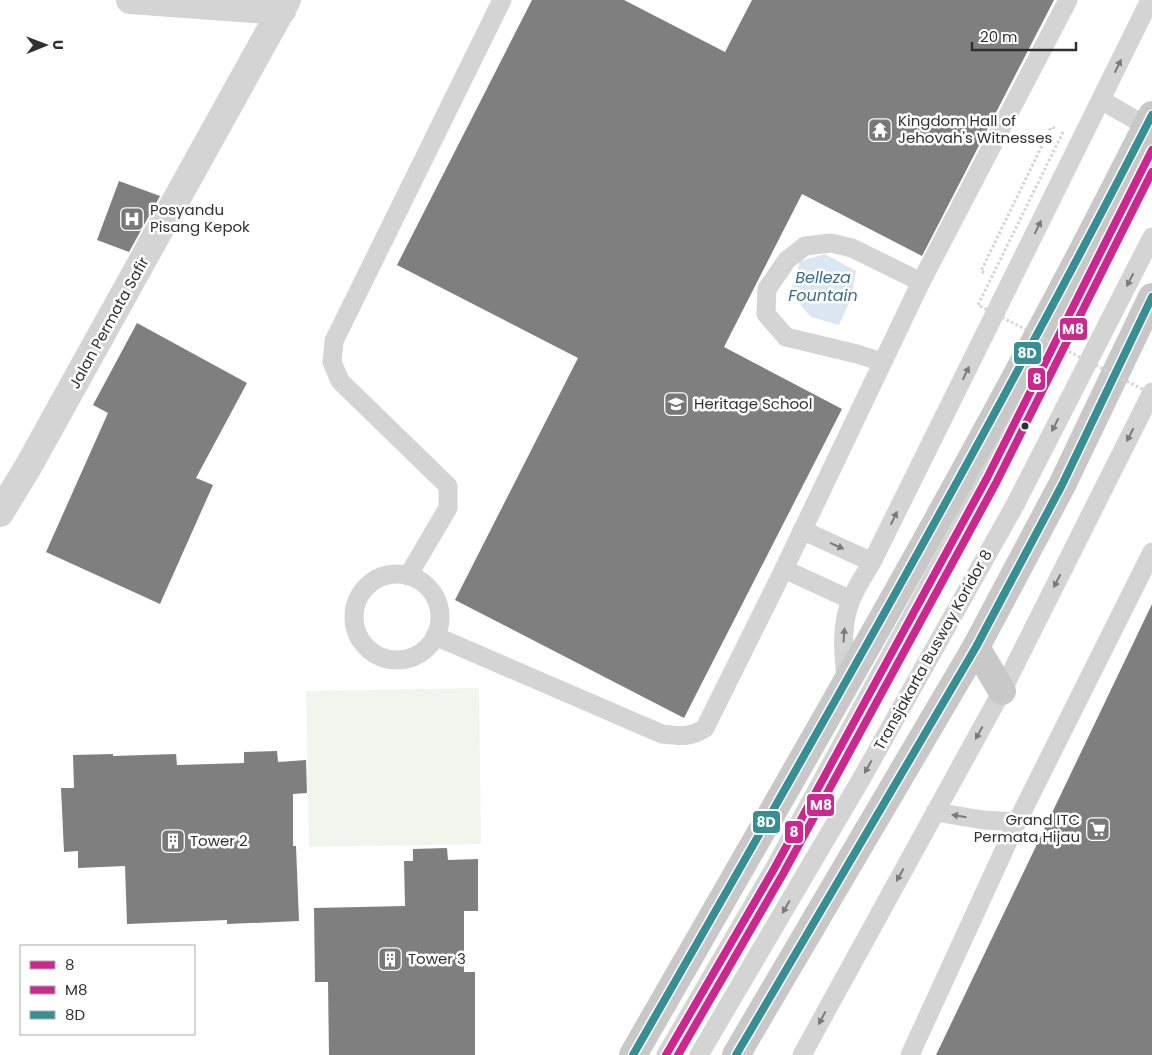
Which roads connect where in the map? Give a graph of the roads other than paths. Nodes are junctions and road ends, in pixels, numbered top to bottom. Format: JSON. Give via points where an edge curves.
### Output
{"nodes":[{"id":1,"x":130,"y":0,"type":"edge"},
{"id":2,"x":502,"y":0,"type":"edge"},
{"id":3,"x":1068,"y":0,"type":"edge"},
{"id":4,"x":1150,"y":0,"type":"edge"},
{"id":5,"x":285,"y":5,"type":"edge"},
{"id":6,"x":1102,"y":100,"type":"junction"},
{"id":7,"x":1150,"y":130,"type":"edge"},
{"id":8,"x":1152,"y":237,"type":"edge"},
{"id":9,"x":921,"y":282,"type":"junction"},
{"id":10,"x":1152,"y":297,"type":"edge"},
{"id":11,"x":882,"y":362,"type":"junction"},
{"id":12,"x":1152,"y":393,"type":"edge"},
{"id":13,"x":0,"y":513,"type":"edge"},
{"id":14,"x":802,"y":530,"type":"junction"},
{"id":15,"x":1152,"y":552,"type":"edge"},
{"id":16,"x":872,"y":562,"type":"junction"},
{"id":17,"x":784,"y":569,"type":"junction"},
{"id":18,"x":408,"y":576,"type":"junction"},
{"id":19,"x":851,"y":600,"type":"junction"},
{"id":20,"x":435,"y":636,"type":"junction"},
{"id":21,"x":976,"y":647,"type":"junction"},
{"id":22,"x":847,"y":684,"type":"junction"},
{"id":23,"x":1002,"y":691,"type":"junction"},
{"id":24,"x":935,"y":812,"type":"junction"},
{"id":25,"x":1017,"y":822,"type":"junction"},
{"id":26,"x":633,"y":1055,"type":"edge"},
{"id":27,"x":666,"y":1055,"type":"edge"},
{"id":28,"x":699,"y":1055,"type":"edge"},
{"id":29,"x":736,"y":1055,"type":"edge"},
{"id":30,"x":802,"y":1055,"type":"edge"},
{"id":31,"x":910,"y":1055,"type":"edge"}],
"edges":[{"from":1,"to":5,"type":"street"},
{"from":2,"to":18,"type":"lane","via":[[334,341],[332,362],[340,380],[448,486],[448,508]]},
{"from":3,"to":9,"type":"lane"},
{"from":6,"to":4,"type":"lane","one_way":true},
{"from":5,"to":13,"type":"street","name":"Jalan Permata Safir"},
{"from":6,"to":7,"type":"lane"},
{"from":16,"to":6,"type":"lane","one_way":true},
{"from":7,"to":22,"type":"main road"},
{"from":7,"to":27,"type":"lane","via":[[986,478],[952,543],[774,869]]},
{"from":8,"to":28,"type":"lane","name":"Transjakarta Busway Koridor 8","one_way":true,"via":[[1015,505],[863,776]]},
{"from":9,"to":11,"type":"lane"},
{"from":9,"to":11,"type":"lane","via":[[852,248],[831,243],[805,246],[787,260],[767,290],[766,314],[786,337]]},
{"from":10,"to":21,"type":"main road","via":[[1062,485]]},
{"from":11,"to":14,"type":"lane"},
{"from":12,"to":23,"type":"lane","one_way":true},
{"from":14,"to":16,"type":"lane","one_way":true},
{"from":14,"to":17,"type":"lane"},
{"from":15,"to":25,"type":"lane"},
{"from":16,"to":19,"type":"lane"},
{"from":17,"to":19,"type":"lane"},
{"from":17,"to":20,"type":"lane","via":[[704,728],[686,736],[662,734]]},
{"from":18,"to":20,"type":"lane","via":[[421,582],[432,593],[438,606],[439,622]]},
{"from":18,"to":20,"type":"lane","via":[[393,574],[367,586],[354,613],[355,628],[371,652],[385,659],[400,660],[414,656],[427,648]]},
{"from":22,"to":19,"type":"lane","one_way":true,"via":[[843,630]]},
{"from":21,"to":23,"type":"main road"},
{"from":21,"to":29,"type":"main road"},
{"from":22,"to":26,"type":"main road"},
{"from":23,"to":24,"type":"lane","one_way":true},
{"from":25,"to":24,"type":"lane","one_way":true},
{"from":24,"to":30,"type":"lane","one_way":true},
{"from":25,"to":31,"type":"lane"}]}
